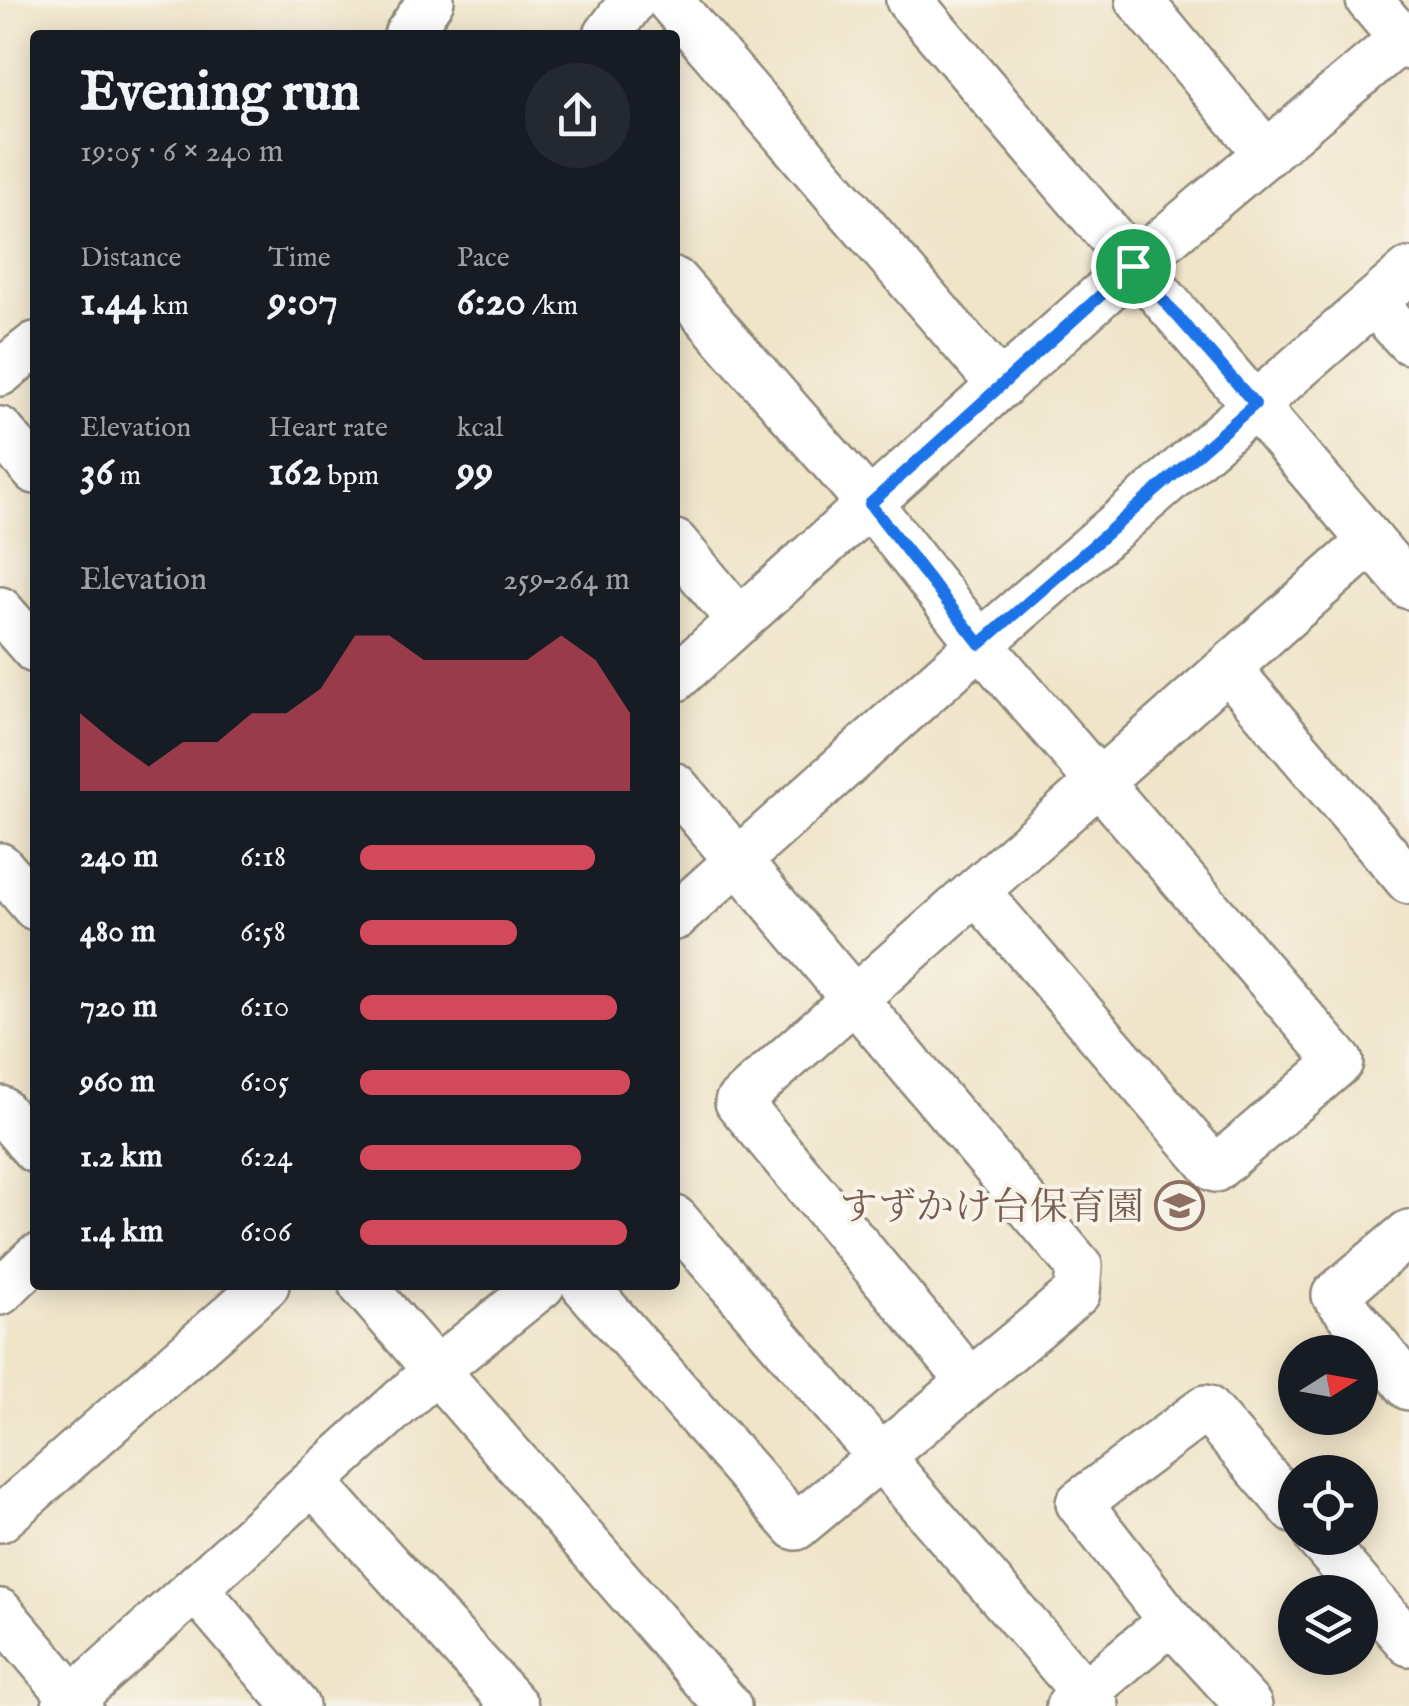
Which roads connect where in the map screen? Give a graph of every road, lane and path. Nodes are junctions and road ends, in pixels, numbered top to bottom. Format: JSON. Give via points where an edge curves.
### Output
{"nodes":[{"id":1,"x":431,"y":0,"type":"edge"},
{"id":2,"x":633,"y":0,"type":"edge"},
{"id":3,"x":669,"y":0,"type":"edge"},
{"id":4,"x":909,"y":0,"type":"edge"},
{"id":5,"x":1139,"y":0,"type":"edge"},
{"id":6,"x":1369,"y":0,"type":"edge"},
{"id":7,"x":410,"y":30,"type":"edge"},
{"id":8,"x":611,"y":30,"type":"edge"},
{"id":9,"x":1407,"y":40,"type":"edge"},
{"id":10,"x":1267,"y":154,"type":"junction"},
{"id":11,"x":1133,"y":266,"type":"junction"},
{"id":12,"x":1409,"y":271,"type":"edge"},
{"id":13,"x":680,"y":287,"type":"edge"},
{"id":14,"x":1373,"y":302,"type":"junction"},
{"id":15,"x":1409,"y":341,"type":"edge"},
{"id":16,"x":30,"y":349,"type":"edge"},
{"id":17,"x":0,"y":373,"type":"edge"},
{"id":18,"x":1001,"y":386,"type":"junction"},
{"id":19,"x":1255,"y":404,"type":"junction"},
{"id":20,"x":0,"y":430,"type":"edge"},
{"id":21,"x":30,"y":465,"type":"edge"},
{"id":22,"x":870,"y":504,"type":"junction"},
{"id":23,"x":1371,"y":541,"type":"junction"},
{"id":24,"x":680,"y":550,"type":"edge"},
{"id":25,"x":1409,"y":586,"type":"edge"},
{"id":26,"x":0,"y":610,"type":"edge"},
{"id":27,"x":740,"y":621,"type":"junction"},
{"id":28,"x":30,"y":644,"type":"edge"},
{"id":29,"x":980,"y":644,"type":"junction"},
{"id":30,"x":1228,"y":668,"type":"junction"},
{"id":31,"x":680,"y":675,"type":"edge"},
{"id":32,"x":1100,"y":780,"type":"junction"},
{"id":33,"x":680,"y":792,"type":"edge"},
{"id":34,"x":738,"y":862,"type":"junction"},
{"id":35,"x":0,"y":866,"type":"edge"},
{"id":36,"x":1409,"y":881,"type":"edge"},
{"id":37,"x":977,"y":892,"type":"junction"},
{"id":38,"x":30,"y":900,"type":"edge"},
{"id":39,"x":680,"y":914,"type":"edge"},
{"id":40,"x":855,"y":999,"type":"junction"},
{"id":41,"x":0,"y":1109,"type":"edge"},
{"id":42,"x":30,"y":1144,"type":"edge"},
{"id":43,"x":680,"y":1225,"type":"edge"},
{"id":44,"x":1409,"y":1233,"type":"edge"},
{"id":45,"x":30,"y":1263,"type":"edge"},
{"id":46,"x":260,"y":1290,"type":"edge"},
{"id":47,"x":366,"y":1290,"type":"edge"},
{"id":48,"x":536,"y":1290,"type":"edge"},
{"id":49,"x":588,"y":1290,"type":"edge"},
{"id":50,"x":0,"y":1292,"type":"edge"},
{"id":51,"x":436,"y":1370,"type":"junction"},
{"id":52,"x":970,"y":1381,"type":"junction"},
{"id":53,"x":1409,"y":1387,"type":"edge"},
{"id":54,"x":880,"y":1454,"type":"junction"},
{"id":55,"x":314,"y":1483,"type":"junction"},
{"id":56,"x":1278,"y":1491,"type":"edge"},
{"id":57,"x":0,"y":1519,"type":"edge"},
{"id":58,"x":1333,"y":1555,"type":"edge"},
{"id":59,"x":196,"y":1589,"type":"junction"},
{"id":60,"x":0,"y":1612,"type":"edge"},
{"id":61,"x":1172,"y":1620,"type":"junction"},
{"id":62,"x":1409,"y":1643,"type":"edge"},
{"id":63,"x":1083,"y":1702,"type":"edge"},
{"id":64,"x":72,"y":1704,"type":"edge"},
{"id":65,"x":296,"y":1706,"type":"edge"},
{"id":66,"x":515,"y":1706,"type":"edge"},
{"id":67,"x":728,"y":1706,"type":"edge"},
{"id":68,"x":1249,"y":1706,"type":"edge"}],
"edges":[{"from":1,"to":7,"type":"street"},
{"from":2,"to":8,"type":"street"},
{"from":3,"to":18,"type":"street"},
{"from":4,"to":11,"type":"street"},
{"from":5,"to":10,"type":"street"},
{"from":6,"to":9,"type":"street"},
{"from":9,"to":10,"type":"street"},
{"from":10,"to":11,"type":"street"},
{"from":11,"to":18,"type":"street"},
{"from":11,"to":19,"type":"street"},
{"from":12,"to":14,"type":"street"},
{"from":13,"to":22,"type":"street"},
{"from":14,"to":15,"type":"street"},
{"from":14,"to":19,"type":"street"},
{"from":16,"to":17,"type":"street"},
{"from":18,"to":22,"type":"street"},
{"from":19,"to":23,"type":"street"},
{"from":19,"to":29,"type":"street"},
{"from":20,"to":21,"type":"street"},
{"from":22,"to":27,"type":"street"},
{"from":22,"to":29,"type":"street"},
{"from":23,"to":25,"type":"street"},
{"from":23,"to":30,"type":"street"},
{"from":24,"to":27,"type":"street"},
{"from":26,"to":28,"type":"street"},
{"from":27,"to":31,"type":"street"},
{"from":29,"to":32,"type":"street"},
{"from":29,"to":34,"type":"street"},
{"from":30,"to":32,"type":"street"},
{"from":30,"to":36,"type":"street"},
{"from":32,"to":37,"type":"street"},
{"from":32,"to":37,"type":"street","via":[[1340,1062],[1215,1169]]},
{"from":33,"to":34,"type":"street"},
{"from":34,"to":39,"type":"street"},
{"from":34,"to":40,"type":"street"},
{"from":35,"to":38,"type":"street"},
{"from":37,"to":40,"type":"street"},
{"from":40,"to":52,"type":"street","via":[[1079,1266],[1077,1293]]},
{"from":40,"to":52,"type":"street","via":[[738,1102]]},
{"from":41,"to":42,"type":"street"},
{"from":43,"to":54,"type":"street"},
{"from":44,"to":53,"type":"street","via":[[1335,1295]]},
{"from":45,"to":50,"type":"street"},
{"from":46,"to":57,"type":"street"},
{"from":47,"to":51,"type":"street"},
{"from":48,"to":51,"type":"street"},
{"from":49,"to":54,"type":"street","via":[[796,1527]]},
{"from":51,"to":55,"type":"street"},
{"from":51,"to":67,"type":"street"},
{"from":52,"to":54,"type":"street"},
{"from":54,"to":63,"type":"street"},
{"from":55,"to":59,"type":"street"},
{"from":55,"to":66,"type":"street"},
{"from":56,"to":61,"type":"street","via":[[1206,1408],[1079,1503]]},
{"from":58,"to":62,"type":"street"},
{"from":59,"to":64,"type":"street"},
{"from":59,"to":65,"type":"street"},
{"from":60,"to":64,"type":"street"},
{"from":61,"to":63,"type":"street"},
{"from":61,"to":68,"type":"street"}]}
